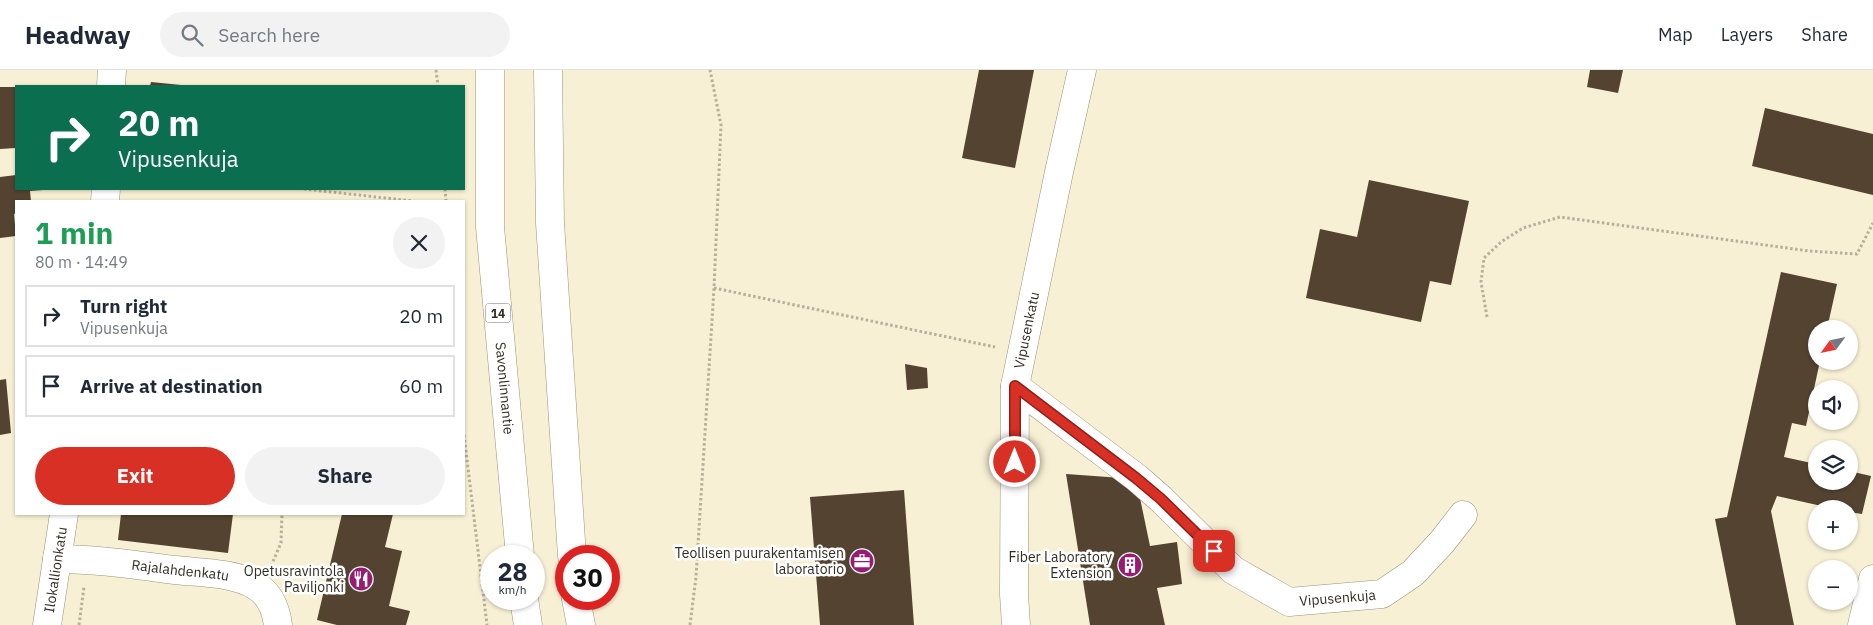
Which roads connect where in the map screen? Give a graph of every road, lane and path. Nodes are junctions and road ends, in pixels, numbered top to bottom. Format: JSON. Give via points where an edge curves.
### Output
{"nodes":[{"id":1,"x":112,"y":70,"type":"edge"},
{"id":2,"x":436,"y":70,"type":"edge"},
{"id":3,"x":490,"y":70,"type":"edge"},
{"id":4,"x":548,"y":70,"type":"edge"},
{"id":5,"x":710,"y":70,"type":"edge"},
{"id":6,"x":1082,"y":70,"type":"edge"},
{"id":7,"x":111,"y":85,"type":"edge"},
{"id":8,"x":438,"y":85,"type":"edge"},
{"id":9,"x":313,"y":190,"type":"edge"},
{"id":10,"x":404,"y":200,"type":"edge"},
{"id":11,"x":1873,"y":223,"type":"edge"},
{"id":12,"x":714,"y":288,"type":"junction"},
{"id":13,"x":1487,"y":317,"type":"dead end"},
{"id":14,"x":1023,"y":352,"type":"junction"},
{"id":15,"x":1015,"y":386,"type":"junction"},
{"id":16,"x":465,"y":443,"type":"edge"},
{"id":17,"x":64,"y":515,"type":"edge"},
{"id":18,"x":1463,"y":515,"type":"dead end"},
{"id":19,"x":519,"y":545,"type":"edge"},
{"id":20,"x":571,"y":545,"type":"edge"},
{"id":21,"x":57,"y":559,"type":"junction"},
{"id":22,"x":1873,"y":579,"type":"edge"},
{"id":23,"x":526,"y":610,"type":"edge"},
{"id":24,"x":579,"y":610,"type":"edge"},
{"id":25,"x":47,"y":625,"type":"edge"},
{"id":26,"x":278,"y":625,"type":"edge"},
{"id":27,"x":487,"y":625,"type":"edge"},
{"id":28,"x":528,"y":625,"type":"edge"},
{"id":29,"x":582,"y":625,"type":"edge"},
{"id":30,"x":690,"y":625,"type":"edge"},
{"id":31,"x":1016,"y":625,"type":"edge"},
{"id":32,"x":1862,"y":625,"type":"edge"}],
"edges":[{"from":1,"to":7,"type":"main road"},
{"from":2,"to":8,"type":"path"},
{"from":3,"to":19,"type":"main road","name":"Savonlinnantie","number":"14","via":[[490,227]]},
{"from":4,"to":20,"type":"main road","via":[[550,223]]},
{"from":5,"to":12,"type":"path","via":[[721,125]]},
{"from":6,"to":14,"type":"main road","name":"Vipusenkatu"},
{"from":9,"to":10,"type":"path"},
{"from":11,"to":13,"type":"path","via":[[1857,254],[1560,217],[1523,228],[1484,258],[1481,282]]},
{"from":12,"to":14,"type":"path"},
{"from":12,"to":30,"type":"path","via":[[696,577]]},
{"from":14,"to":15,"type":"main road","name":"Vipusenkatu"},
{"from":15,"to":18,"type":"main road","name":"Vipusenkuja","via":[[1161,499],[1233,570],[1289,602],[1382,594],[1413,573]]},
{"from":15,"to":31,"type":"main road","name":"Vipusenkatu"},
{"from":16,"to":27,"type":"path"},
{"from":17,"to":21,"type":"main road","name":"Ilokallionkatu"},
{"from":21,"to":25,"type":"main road","name":"Ilokallionkatu"},
{"from":21,"to":26,"type":"main road","name":"Rajalahdenkatu","via":[[86,559],[232,577],[257,587],[269,598],[277,614]]},
{"from":22,"to":32,"type":"main road"},
{"from":23,"to":28,"type":"main road"},
{"from":24,"to":29,"type":"main road"}]}
